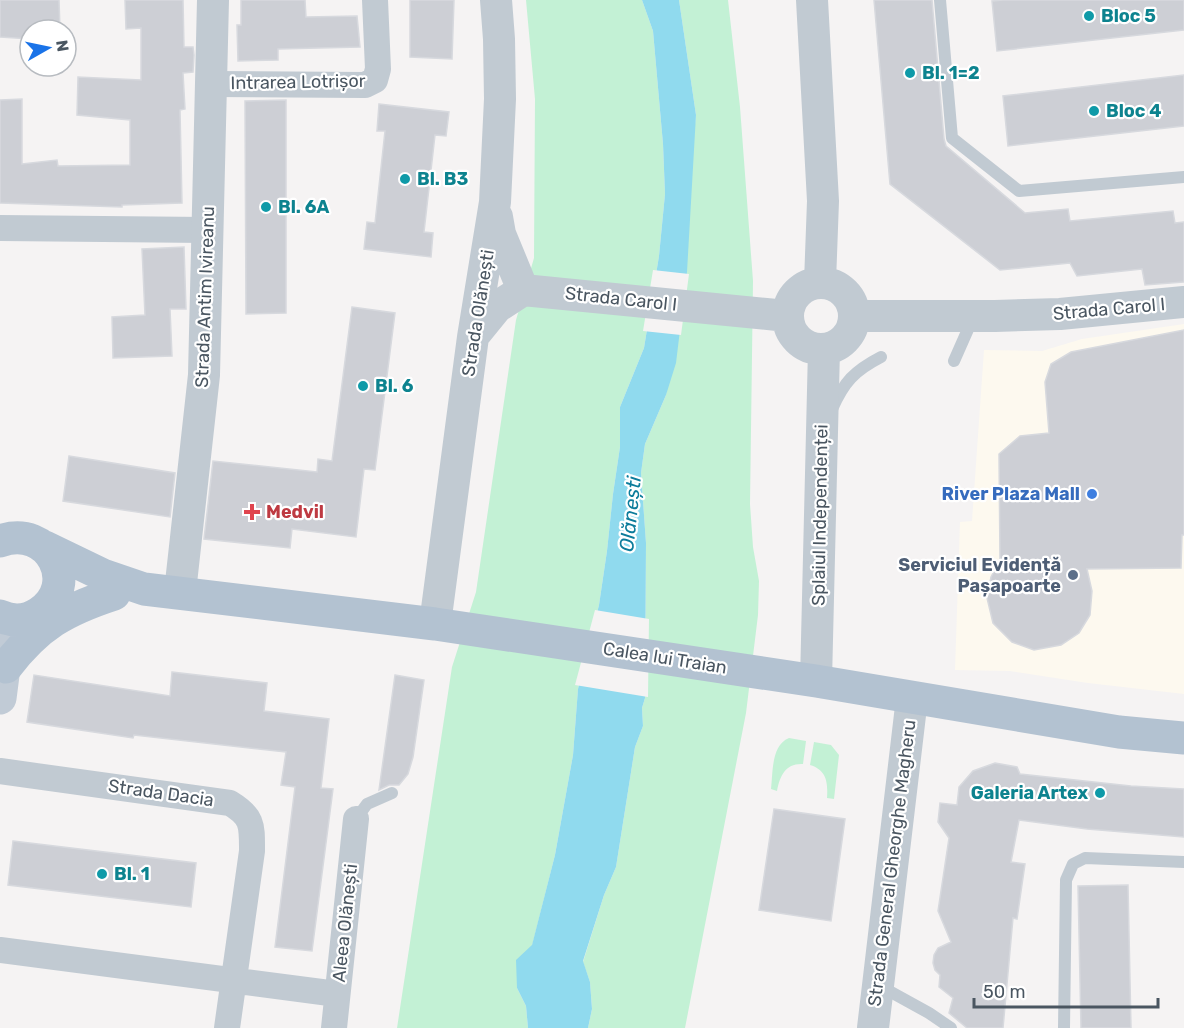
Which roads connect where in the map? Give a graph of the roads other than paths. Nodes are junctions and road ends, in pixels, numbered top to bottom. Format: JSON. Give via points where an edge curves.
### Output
{"nodes":[{"id":1,"x":213,"y":0,"type":"edge"},
{"id":2,"x":375,"y":0,"type":"edge"},
{"id":3,"x":496,"y":0,"type":"edge"},
{"id":4,"x":812,"y":0,"type":"edge"},
{"id":5,"x":940,"y":0,"type":"edge"},
{"id":6,"x":211,"y":84,"type":"junction"},
{"id":7,"x":1184,"y":177,"type":"edge"},
{"id":8,"x":495,"y":202,"type":"junction"},
{"id":9,"x":0,"y":228,"type":"edge"},
{"id":10,"x":207,"y":230,"type":"junction"},
{"id":11,"x":820,"y":282,"type":"junction"},
{"id":12,"x":523,"y":290,"type":"junction"},
{"id":13,"x":1184,"y":302,"type":"edge"},
{"id":14,"x":787,"y":316,"type":"junction"},
{"id":15,"x":854,"y":316,"type":"junction"},
{"id":16,"x":973,"y":316,"type":"junction"},
{"id":17,"x":473,"y":337,"type":"junction"},
{"id":18,"x":824,"y":349,"type":"junction"},
{"id":19,"x":881,"y":357,"type":"dead end"},
{"id":20,"x":954,"y":361,"type":"dead end"},
{"id":21,"x":822,"y":429,"type":"junction"},
{"id":22,"x":0,"y":541,"type":"edge"},
{"id":23,"x":45,"y":547,"type":"junction"},
{"id":24,"x":129,"y":591,"type":"junction"},
{"id":25,"x":180,"y":592,"type":"junction"},
{"id":26,"x":40,"y":613,"type":"junction"},
{"id":27,"x":0,"y":616,"type":"edge"},
{"id":28,"x":435,"y":624,"type":"junction"},
{"id":29,"x":2,"y":668,"type":"edge"},
{"id":30,"x":816,"y":681,"type":"junction"},
{"id":31,"x":912,"y":698,"type":"junction"},
{"id":32,"x":1184,"y":738,"type":"edge"},
{"id":33,"x":0,"y":771,"type":"edge"},
{"id":34,"x":392,"y":793,"type":"dead end"},
{"id":35,"x":356,"y":819,"type":"joint"},
{"id":36,"x":1184,"y":862,"type":"edge"},
{"id":37,"x":0,"y":950,"type":"edge"},
{"id":38,"x":233,"y":981,"type":"junction"},
{"id":39,"x":878,"y":985,"type":"junction"},
{"id":40,"x":338,"y":994,"type":"junction"},
{"id":41,"x":226,"y":1028,"type":"edge"},
{"id":42,"x":334,"y":1028,"type":"edge"},
{"id":43,"x":873,"y":1028,"type":"edge"},
{"id":44,"x":951,"y":1028,"type":"edge"},
{"id":45,"x":1064,"y":1028,"type":"edge"}],
"edges":[{"from":1,"to":6,"type":"street","name":"Strada Antim Ivireanu"},
{"from":2,"to":6,"type":"street","name":"Intrarea Lotrișor","via":[[375,80],[365,85]]},
{"from":3,"to":8,"type":"street","name":"Strada Olănești","via":[[500,99]]},
{"from":4,"to":11,"type":"street","via":[[823,201]]},
{"from":5,"to":7,"type":"lane","via":[[952,138],[1019,191]]},
{"from":6,"to":10,"type":"street","name":"Strada Antim Ivireanu"},
{"from":8,"to":12,"type":"street","via":[[500,234]]},
{"from":8,"to":17,"type":"street","name":"Strada Olănești"},
{"from":9,"to":10,"type":"street"},
{"from":10,"to":25,"type":"street","name":"Strada Antim Ivireanu","via":[[202,395]]},
{"from":11,"to":14,"type":"street","via":[[801,289]]},
{"from":11,"to":15,"type":"street","via":[[840,288],[848,296]]},
{"from":12,"to":14,"type":"street","name":"Strada Carol I"},
{"from":12,"to":17,"type":"street","via":[[497,307]]},
{"from":13,"to":16,"type":"street","name":"Strada Carol I","via":[[1060,314]]},
{"from":14,"to":18,"type":"street","via":[[789,327],[803,344]]},
{"from":15,"to":16,"type":"street","name":"Strada Carol I"},
{"from":15,"to":18,"type":"street","via":[[849,334]]},
{"from":16,"to":20,"type":"lane"},
{"from":17,"to":28,"type":"street","name":"Strada Olănești"},
{"from":18,"to":21,"type":"street","name":"Splaiul Independenței"},
{"from":19,"to":21,"type":"lane","via":[[861,367],[840,390]]},
{"from":21,"to":30,"type":"street","name":"Splaiul Independenței"},
{"from":22,"to":23,"type":"main road","name":"Calea lui Traian","via":[[20,537]]},
{"from":23,"to":24,"type":"main road","name":"Calea lui Traian"},
{"from":23,"to":26,"type":"main road","via":[[54,558],[59,578],[54,598]]},
{"from":24,"to":25,"type":"main road","name":"Calea lui Traian"},
{"from":24,"to":26,"type":"main road","name":"Calea lui Traian"},
{"from":24,"to":29,"type":"main road","via":[[83,604],[47,623]]},
{"from":25,"to":28,"type":"main road","name":"Calea lui Traian"},
{"from":26,"to":27,"type":"main road","name":"Calea lui Traian","via":[[21,620]]},
{"from":26,"to":29,"type":"main road"},
{"from":28,"to":30,"type":"main road","name":"Calea lui Traian"},
{"from":30,"to":31,"type":"main road","name":"Calea lui Traian"},
{"from":31,"to":32,"type":"main road","name":"Calea lui Traian","via":[[1119,732]]},
{"from":31,"to":39,"type":"street","name":"Strada General Gheorghe Magheru"},
{"from":33,"to":38,"type":"street","name":"Strada Dacia","via":[[230,803],[245,812],[252,827],[252,851]]},
{"from":34,"to":35,"type":"lane","via":[[367,804]]},
{"from":35,"to":40,"type":"street","name":"Aleea Olănești"},
{"from":36,"to":45,"type":"lane","via":[[1085,858],[1072,864],[1065,880]]},
{"from":37,"to":38,"type":"street"},
{"from":38,"to":40,"type":"street"},
{"from":38,"to":41,"type":"street","name":"Strada Dacia"},
{"from":39,"to":43,"type":"street","name":"Strada General Gheorghe Magheru"},
{"from":39,"to":44,"type":"lane"},
{"from":40,"to":42,"type":"street","name":"Aleea Olănești"}]}
